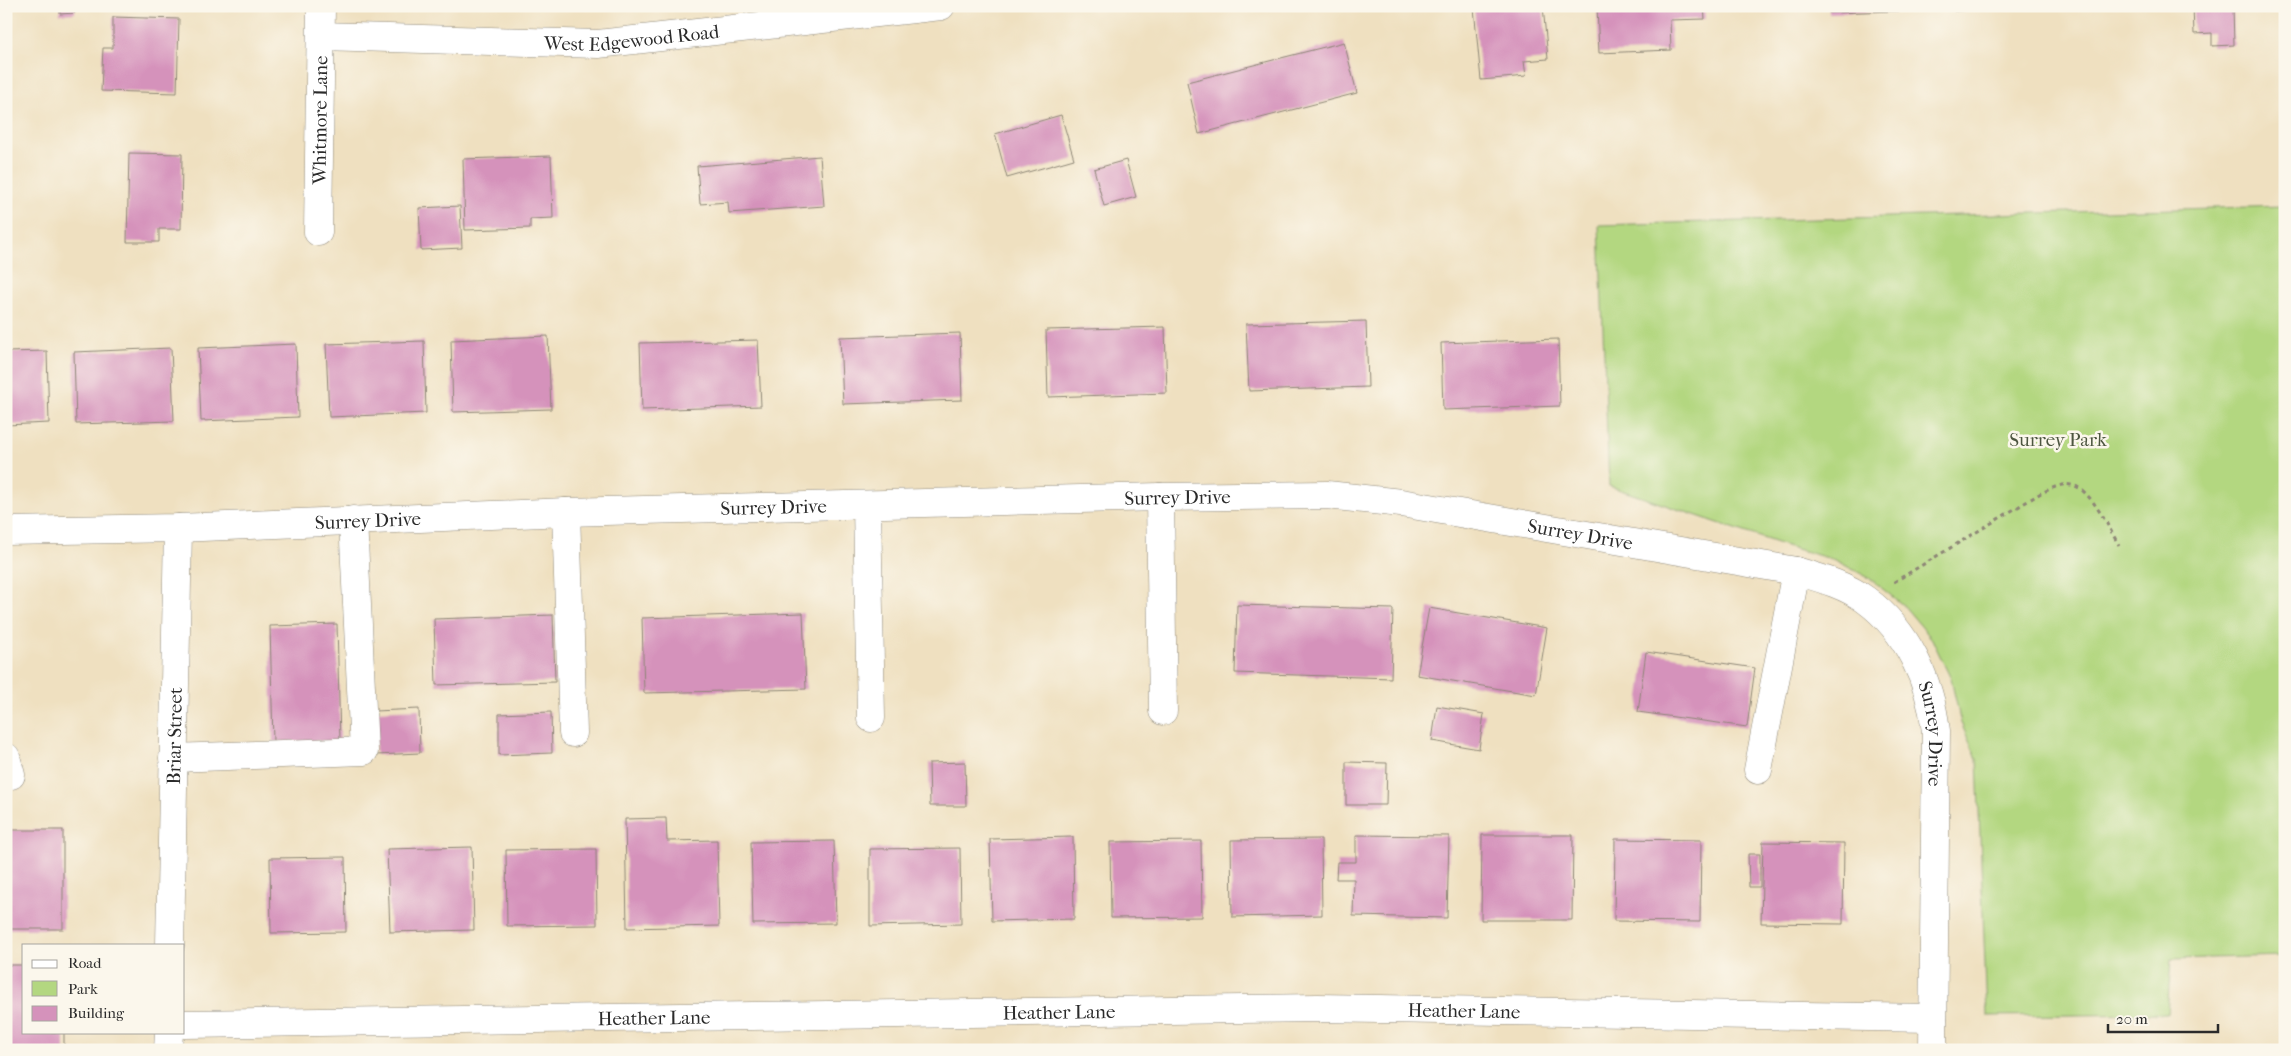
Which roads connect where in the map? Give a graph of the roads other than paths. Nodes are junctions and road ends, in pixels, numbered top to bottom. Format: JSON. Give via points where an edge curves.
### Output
{"nodes":[{"id":1,"x":321,"y":6,"type":"edge"},
{"id":2,"x":941,"y":6,"type":"edge"},
{"id":3,"x":321,"y":36,"type":"junction"},
{"id":4,"x":318,"y":232,"type":"dead end"},
{"id":5,"x":1160,"y":497,"type":"junction"},
{"id":6,"x":867,"y":504,"type":"junction"},
{"id":7,"x":566,"y":512,"type":"junction"},
{"id":8,"x":353,"y":520,"type":"junction"},
{"id":9,"x":178,"y":528,"type":"junction"},
{"id":10,"x":6,"y":531,"type":"edge"},
{"id":11,"x":1796,"y":571,"type":"junction"},
{"id":12,"x":1163,"y":711,"type":"dead end"},
{"id":13,"x":871,"y":718,"type":"dead end"},
{"id":14,"x":573,"y":733,"type":"dead end"},
{"id":15,"x":173,"y":758,"type":"junction"},
{"id":16,"x":1758,"y":770,"type":"dead end"},
{"id":17,"x":170,"y":944,"type":"edge"},
{"id":18,"x":1933,"y":1018,"type":"junction"},
{"id":19,"x":185,"y":1024,"type":"edge"},
{"id":20,"x":169,"y":1034,"type":"edge"},
{"id":21,"x":168,"y":1050,"type":"edge"},
{"id":22,"x":1933,"y":1050,"type":"edge"}],
"edges":[{"from":1,"to":3,"type":"street","name":"Whitmore Lane"},
{"from":2,"to":3,"type":"street","name":"West Edgewood Road","via":[[598,44]]},
{"from":3,"to":4,"type":"street","name":"Whitmore Lane"},
{"from":5,"to":6,"type":"street","name":"Surrey Drive"},
{"from":5,"to":11,"type":"street","name":"Surrey Drive","via":[[1298,495],[1371,500]]},
{"from":5,"to":12,"type":"street"},
{"from":6,"to":7,"type":"street","name":"Surrey Drive"},
{"from":6,"to":13,"type":"street"},
{"from":7,"to":8,"type":"street","name":"Surrey Drive"},
{"from":7,"to":14,"type":"street"},
{"from":8,"to":9,"type":"street","name":"Surrey Drive"},
{"from":8,"to":15,"type":"street","via":[[364,752]]},
{"from":9,"to":10,"type":"street","name":"Surrey Drive"},
{"from":9,"to":15,"type":"street","name":"Briar Street"},
{"from":11,"to":16,"type":"street"},
{"from":11,"to":18,"type":"street","name":"Surrey Drive","via":[[1827,580],[1866,599],[1908,646],[1933,704],[1936,731]]},
{"from":15,"to":17,"type":"street","name":"Briar Street"},
{"from":18,"to":19,"type":"street","name":"Heather Lane","via":[[1318,1008]]},
{"from":18,"to":22,"type":"street","name":"Surrey Drive"},
{"from":20,"to":21,"type":"street"}]}
